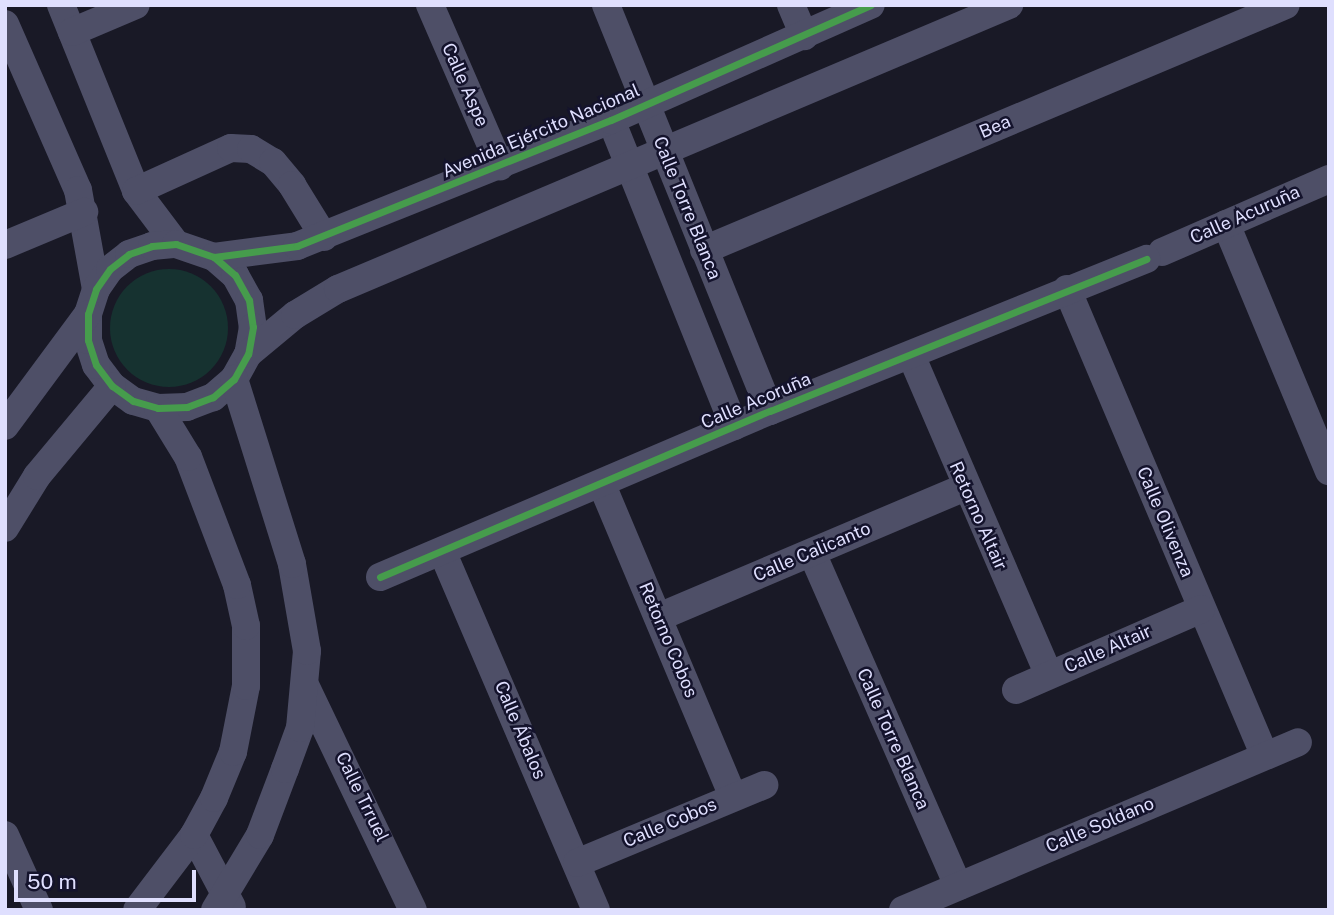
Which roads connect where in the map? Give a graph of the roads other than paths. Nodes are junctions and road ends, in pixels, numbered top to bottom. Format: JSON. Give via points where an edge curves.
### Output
{"nodes":[{"id":1,"x":61,"y":5,"type":"edge"},
{"id":2,"x":136,"y":5,"type":"edge"},
{"id":3,"x":430,"y":5,"type":"edge"},
{"id":4,"x":606,"y":5,"type":"edge"},
{"id":5,"x":791,"y":5,"type":"edge"},
{"id":6,"x":871,"y":5,"type":"edge"},
{"id":7,"x":1009,"y":5,"type":"edge"},
{"id":8,"x":1286,"y":5,"type":"edge"},
{"id":9,"x":5,"y":24,"type":"edge"},
{"id":10,"x":72,"y":32,"type":"junction"},
{"id":11,"x":804,"y":36,"type":"junction"},
{"id":12,"x":12,"y":57,"type":"edge"},
{"id":13,"x":646,"y":105,"type":"junction"},
{"id":14,"x":611,"y":120,"type":"junction"},
{"id":15,"x":663,"y":149,"type":"junction"},
{"id":16,"x":630,"y":162,"type":"junction"},
{"id":17,"x":500,"y":166,"type":"junction"},
{"id":18,"x":1329,"y":179,"type":"edge"},
{"id":19,"x":136,"y":191,"type":"junction"},
{"id":20,"x":85,"y":212,"type":"junction"},
{"id":21,"x":1226,"y":224,"type":"junction"},
{"id":22,"x":324,"y":237,"type":"junction"},
{"id":23,"x":5,"y":244,"type":"edge"},
{"id":24,"x":176,"y":244,"type":"junction"},
{"id":25,"x":704,"y":250,"type":"junction"},
{"id":26,"x":1154,"y":255,"type":"joint"},
{"id":27,"x":214,"y":257,"type":"junction"},
{"id":28,"x":1067,"y":289,"type":"junction"},
{"id":29,"x":92,"y":301,"type":"junction"},
{"id":30,"x":248,"y":354,"type":"junction"},
{"id":31,"x":911,"y":355,"type":"junction"},
{"id":32,"x":234,"y":379,"type":"junction"},
{"id":33,"x":112,"y":386,"type":"junction"},
{"id":34,"x":158,"y":408,"type":"junction"},
{"id":35,"x":770,"y":411,"type":"junction"},
{"id":36,"x":5,"y":426,"type":"edge"},
{"id":37,"x":734,"y":426,"type":"junction"},
{"id":38,"x":1329,"y":471,"type":"edge"},
{"id":39,"x":602,"y":485,"type":"junction"},
{"id":40,"x":965,"y":486,"type":"junction"},
{"id":41,"x":5,"y":528,"type":"edge"},
{"id":42,"x":442,"y":551,"type":"junction"},
{"id":43,"x":812,"y":553,"type":"junction"},
{"id":44,"x":380,"y":577,"type":"dead end"},
{"id":45,"x":1201,"y":609,"type":"junction"},
{"id":46,"x":659,"y":617,"type":"junction"},
{"id":47,"x":1049,"y":675,"type":"junction"},
{"id":48,"x":306,"y":687,"type":"junction"},
{"id":49,"x":1016,"y":690,"type":"dead end"},
{"id":50,"x":1298,"y":741,"type":"dead end"},
{"id":51,"x":1264,"y":754,"type":"junction"},
{"id":52,"x":764,"y":785,"type":"dead end"},
{"id":53,"x":733,"y":796,"type":"junction"},
{"id":54,"x":5,"y":835,"type":"edge"},
{"id":55,"x":194,"y":835,"type":"junction"},
{"id":56,"x":577,"y":863,"type":"junction"},
{"id":57,"x":958,"y":887,"type":"junction"},
{"id":58,"x":225,"y":905,"type":"edge"},
{"id":59,"x":39,"y":910,"type":"edge"},
{"id":60,"x":137,"y":910,"type":"edge"},
{"id":61,"x":413,"y":910,"type":"edge"},
{"id":62,"x":596,"y":910,"type":"edge"},
{"id":63,"x":903,"y":910,"type":"edge"}],
"edges":[{"from":1,"to":10,"type":"street"},
{"from":2,"to":10,"type":"street"},
{"from":3,"to":17,"type":"street","name":"Calle Aspe"},
{"from":4,"to":13,"type":"street","name":"Calle Torre Blanca"},
{"from":5,"to":11,"type":"street"},
{"from":6,"to":11,"type":"street","name":"Avenida Ejército Nacional"},
{"from":7,"to":15,"type":"street"},
{"from":8,"to":25,"type":"street","name":"Bea"},
{"from":9,"to":12,"type":"street"},
{"from":10,"to":19,"type":"street"},
{"from":11,"to":13,"type":"street","name":"Avenida Ejército Nacional"},
{"from":12,"to":20,"type":"street"},
{"from":13,"to":14,"type":"street","name":"Avenida Ejército Nacional"},
{"from":13,"to":15,"type":"street","name":"Calle Torre Blanca"},
{"from":14,"to":16,"type":"street","name":"Calle Torre Blanca"},
{"from":14,"to":17,"type":"street","name":"Avenida Ejército Nacional"},
{"from":15,"to":16,"type":"street"},
{"from":15,"to":25,"type":"street","name":"Calle Torre Blanca"},
{"from":16,"to":30,"type":"street","via":[[338,289]]},
{"from":16,"to":37,"type":"street","name":"Calle Torre Blanca"},
{"from":17,"to":22,"type":"street","name":"Avenida Ejército Nacional"},
{"from":18,"to":21,"type":"street","name":"Calle Acuruña"},
{"from":19,"to":22,"type":"street","via":[[231,148],[251,149],[273,162]]},
{"from":19,"to":24,"type":"street"},
{"from":20,"to":23,"type":"street"},
{"from":20,"to":29,"type":"street"},
{"from":21,"to":26,"type":"street","name":"Calle Acuruña"},
{"from":21,"to":38,"type":"street"},
{"from":22,"to":27,"type":"street","name":"Avenida Ejército Nacional","via":[[262,254]]},
{"from":24,"to":27,"type":"street"},
{"from":24,"to":29,"type":"street","via":[[130,254],[110,269]]},
{"from":25,"to":35,"type":"street","name":"Calle Torre Blanca"},
{"from":26,"to":28,"type":"street","name":"Calle Acoruña"},
{"from":27,"to":30,"type":"street","via":[[235,275],[248,300],[253,327]]},
{"from":28,"to":31,"type":"street","name":"Calle Acoruña"},
{"from":28,"to":45,"type":"street","name":"Calle Olivenza"},
{"from":29,"to":33,"type":"street","via":[[92,352]]},
{"from":29,"to":36,"type":"street"},
{"from":30,"to":32,"type":"street"},
{"from":31,"to":35,"type":"street","name":"Calle Acoruña"},
{"from":31,"to":40,"type":"street","name":"Retorno Altair"},
{"from":32,"to":34,"type":"street","via":[[213,397],[187,408]]},
{"from":32,"to":48,"type":"street","via":[[292,564],[307,651]]},
{"from":33,"to":34,"type":"street","via":[[133,401]]},
{"from":33,"to":41,"type":"street","via":[[37,477]]},
{"from":34,"to":55,"type":"street","via":[[188,457],[207,502],[246,626],[246,686],[233,751]]},
{"from":35,"to":37,"type":"street","name":"Calle Acoruña"},
{"from":37,"to":39,"type":"street","name":"Calle Acoruña"},
{"from":39,"to":42,"type":"street","name":"Calle Acoruña"},
{"from":39,"to":46,"type":"street","name":"Retorno Cobos"},
{"from":40,"to":43,"type":"street","name":"Calle Calicanto"},
{"from":40,"to":47,"type":"street","name":"Retorno Altair"},
{"from":42,"to":44,"type":"street","name":"Calle Acoruña"},
{"from":42,"to":56,"type":"street","name":"Calle Ábalos"},
{"from":43,"to":46,"type":"street","name":"Calle Calicanto"},
{"from":43,"to":57,"type":"street","name":"Calle Torre Blanca"},
{"from":45,"to":47,"type":"street","name":"Calle Altair"},
{"from":45,"to":51,"type":"street","name":"Calle Olivenza"},
{"from":46,"to":53,"type":"street","name":"Retorno Cobos"},
{"from":47,"to":49,"type":"street","name":"Calle Altair"},
{"from":48,"to":58,"type":"street","via":[[300,728],[277,791]]},
{"from":48,"to":61,"type":"street","name":"Calle Trruel"},
{"from":50,"to":51,"type":"street","name":"Calle Soldano"},
{"from":51,"to":57,"type":"street","name":"Calle Soldano"},
{"from":52,"to":53,"type":"street","name":"Calle Cobos"},
{"from":53,"to":56,"type":"street","name":"Calle Cobos"},
{"from":54,"to":59,"type":"street"},
{"from":55,"to":58,"type":"street"},
{"from":55,"to":60,"type":"street"},
{"from":56,"to":62,"type":"street","name":"Calle Ábalos"},
{"from":57,"to":63,"type":"street","name":"Calle Soldano"}]}
